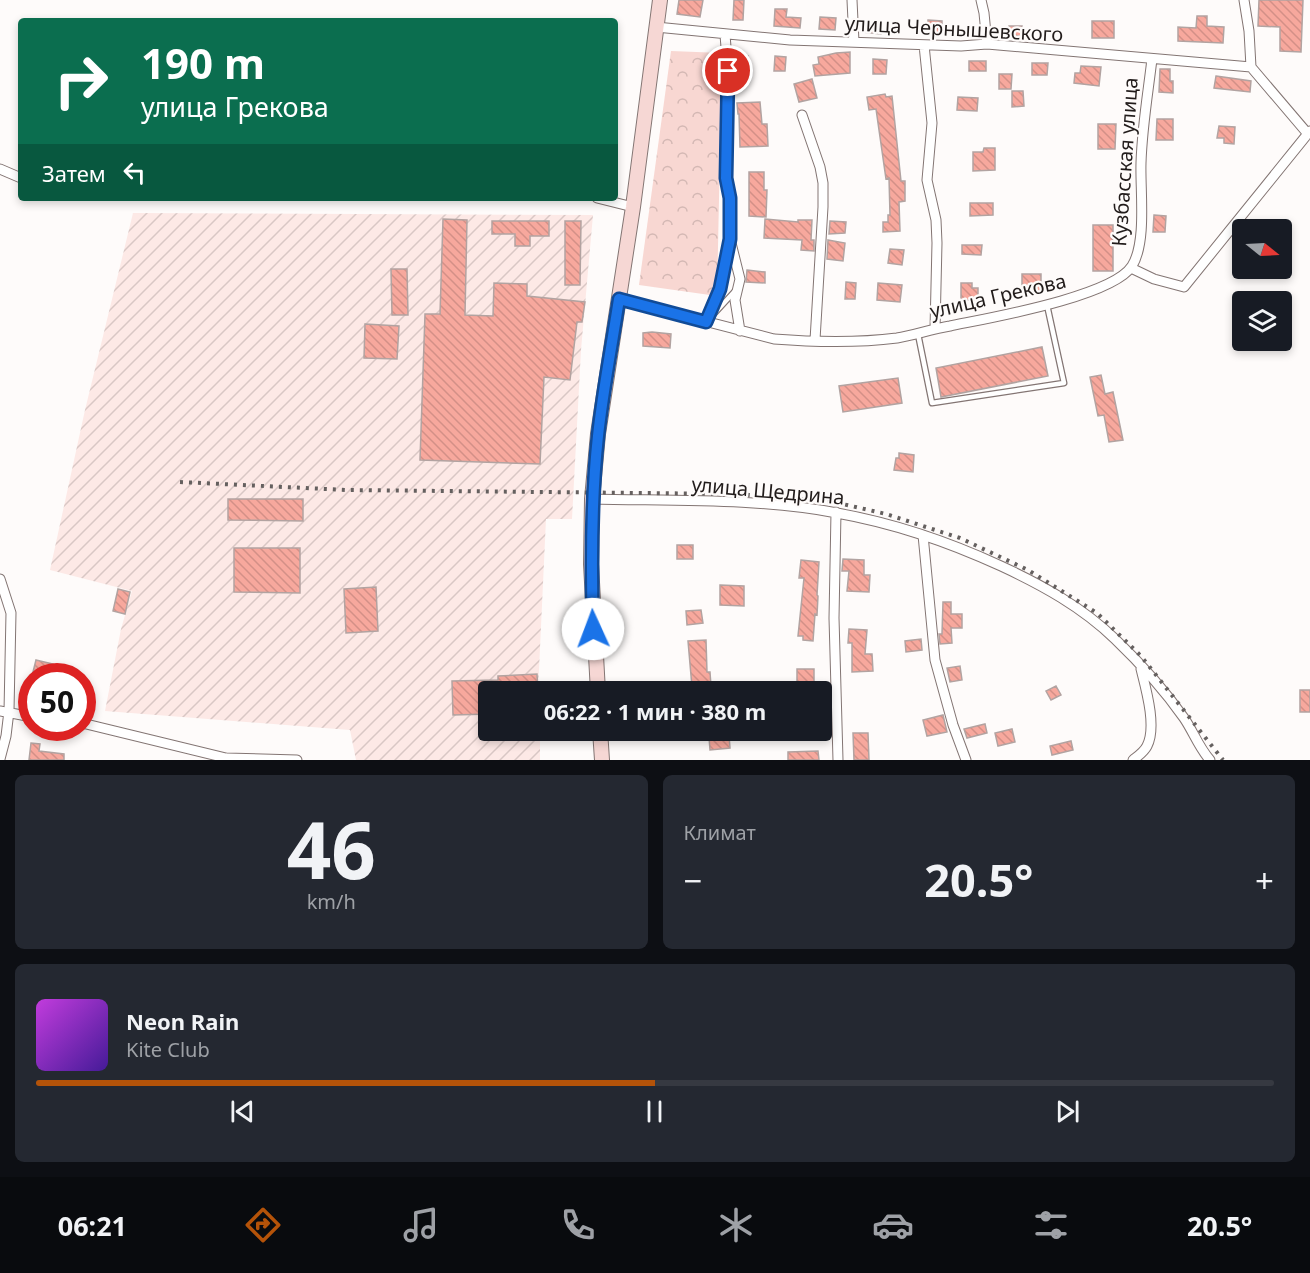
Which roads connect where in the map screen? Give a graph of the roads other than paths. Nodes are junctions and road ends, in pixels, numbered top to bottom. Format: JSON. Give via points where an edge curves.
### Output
{"nodes":[{"id":1,"x":660,"y":0,"type":"edge"},
{"id":2,"x":852,"y":0,"type":"edge"},
{"id":3,"x":981,"y":0,"type":"edge"},
{"id":4,"x":1244,"y":0,"type":"edge"},
{"id":5,"x":656,"y":27,"type":"junction"},
{"id":6,"x":725,"y":34,"type":"junction"},
{"id":7,"x":854,"y":42,"type":"junction"},
{"id":8,"x":987,"y":44,"type":"junction"},
{"id":9,"x":924,"y":45,"type":"junction"},
{"id":10,"x":1152,"y":59,"type":"junction"},
{"id":11,"x":1251,"y":67,"type":"junction"},
{"id":12,"x":801,"y":115,"type":"dead end"},
{"id":13,"x":1309,"y":133,"type":"edge"},
{"id":14,"x":0,"y":169,"type":"edge"},
{"id":15,"x":18,"y":177,"type":"edge"},
{"id":16,"x":609,"y":201,"type":"edge"},
{"id":17,"x":633,"y":207,"type":"junction"},
{"id":18,"x":730,"y":239,"type":"junction"},
{"id":19,"x":1131,"y":268,"type":"junction"},
{"id":20,"x":736,"y":289,"type":"junction"},
{"id":21,"x":619,"y":299,"type":"junction"},
{"id":22,"x":1047,"y":305,"type":"junction"},
{"id":23,"x":706,"y":322,"type":"junction"},
{"id":24,"x":935,"y":329,"type":"junction"},
{"id":25,"x":740,"y":331,"type":"junction"},
{"id":26,"x":918,"y":334,"type":"junction"},
{"id":27,"x":815,"y":340,"type":"junction"},
{"id":28,"x":592,"y":499,"type":"junction"},
{"id":29,"x":836,"y":512,"type":"junction"},
{"id":30,"x":923,"y":536,"type":"junction"},
{"id":31,"x":0,"y":579,"type":"edge"},
{"id":32,"x":1140,"y":666,"type":"junction"},
{"id":33,"x":597,"y":681,"type":"edge"},
{"id":34,"x":4,"y":711,"type":"edge"},
{"id":35,"x":96,"y":726,"type":"edge"},
{"id":36,"x":601,"y":741,"type":"edge"},
{"id":37,"x":0,"y":759,"type":"edge"},
{"id":38,"x":297,"y":760,"type":"edge"},
{"id":39,"x":602,"y":760,"type":"edge"},
{"id":40,"x":838,"y":760,"type":"edge"},
{"id":41,"x":966,"y":760,"type":"edge"},
{"id":42,"x":1133,"y":760,"type":"edge"},
{"id":43,"x":1210,"y":760,"type":"edge"}],
"edges":[{"from":1,"to":5,"type":"main road"},
{"from":2,"to":7,"type":"street"},
{"from":3,"to":8,"type":"street"},
{"from":4,"to":11,"type":"street"},
{"from":5,"to":6,"type":"street","name":"улица Чернышевского"},
{"from":5,"to":17,"type":"main road"},
{"from":6,"to":7,"type":"street","name":"улица Чернышевского"},
{"from":6,"to":18,"type":"street"},
{"from":7,"to":9,"type":"street","name":"улица Чернышевского"},
{"from":8,"to":9,"type":"street","name":"улица Чернышевского"},
{"from":8,"to":10,"type":"street","name":"улица Чернышевского"},
{"from":9,"to":24,"type":"street","via":[[932,123],[927,180],[937,243]]},
{"from":10,"to":11,"type":"street","name":"улица Чернышевского"},
{"from":10,"to":19,"type":"street","name":"Кузбасская улица","via":[[1141,161],[1140,233]]},
{"from":11,"to":13,"type":"street"},
{"from":12,"to":27,"type":"street","via":[[823,183]]},
{"from":13,"to":19,"type":"street","via":[[1184,287]]},
{"from":14,"to":15,"type":"street"},
{"from":16,"to":17,"type":"street"},
{"from":17,"to":21,"type":"main road"},
{"from":18,"to":20,"type":"street","via":[[740,279]]},
{"from":18,"to":23,"type":"street","via":[[720,289]]},
{"from":19,"to":22,"type":"street","name":"улица Грекова","via":[[1092,291]]},
{"from":20,"to":23,"type":"lane"},
{"from":20,"to":25,"type":"street"},
{"from":21,"to":23,"type":"street","name":"улица Грекова"},
{"from":21,"to":28,"type":"main road"},
{"from":22,"to":24,"type":"street","name":"улица Грекова"},
{"from":22,"to":26,"type":"lane","via":[[1064,383],[932,403]]},
{"from":23,"to":25,"type":"street","name":"улица Грекова"},
{"from":24,"to":26,"type":"street","name":"улица Грекова"},
{"from":25,"to":27,"type":"street","name":"улица Грекова","via":[[774,339]]},
{"from":26,"to":27,"type":"street","name":"улица Грекова","via":[[875,340]]},
{"from":28,"to":29,"type":"street","name":"улица Щедрина","via":[[721,502]]},
{"from":28,"to":33,"type":"main road"},
{"from":29,"to":30,"type":"street","name":"улица Щедрина"},
{"from":29,"to":40,"type":"street"},
{"from":30,"to":32,"type":"street","name":"улица Щедрина","via":[[980,556],[1055,593],[1115,638]]},
{"from":30,"to":41,"type":"street","via":[[935,660]]},
{"from":31,"to":34,"type":"street","via":[[11,613]]},
{"from":32,"to":42,"type":"street","via":[[1151,733],[1148,745]]},
{"from":32,"to":43,"type":"street","name":"улица Щедрина","via":[[1184,717]]},
{"from":34,"to":37,"type":"street","via":[[6,736]]},
{"from":35,"to":38,"type":"street","via":[[226,758]]},
{"from":36,"to":39,"type":"main road"}]}
